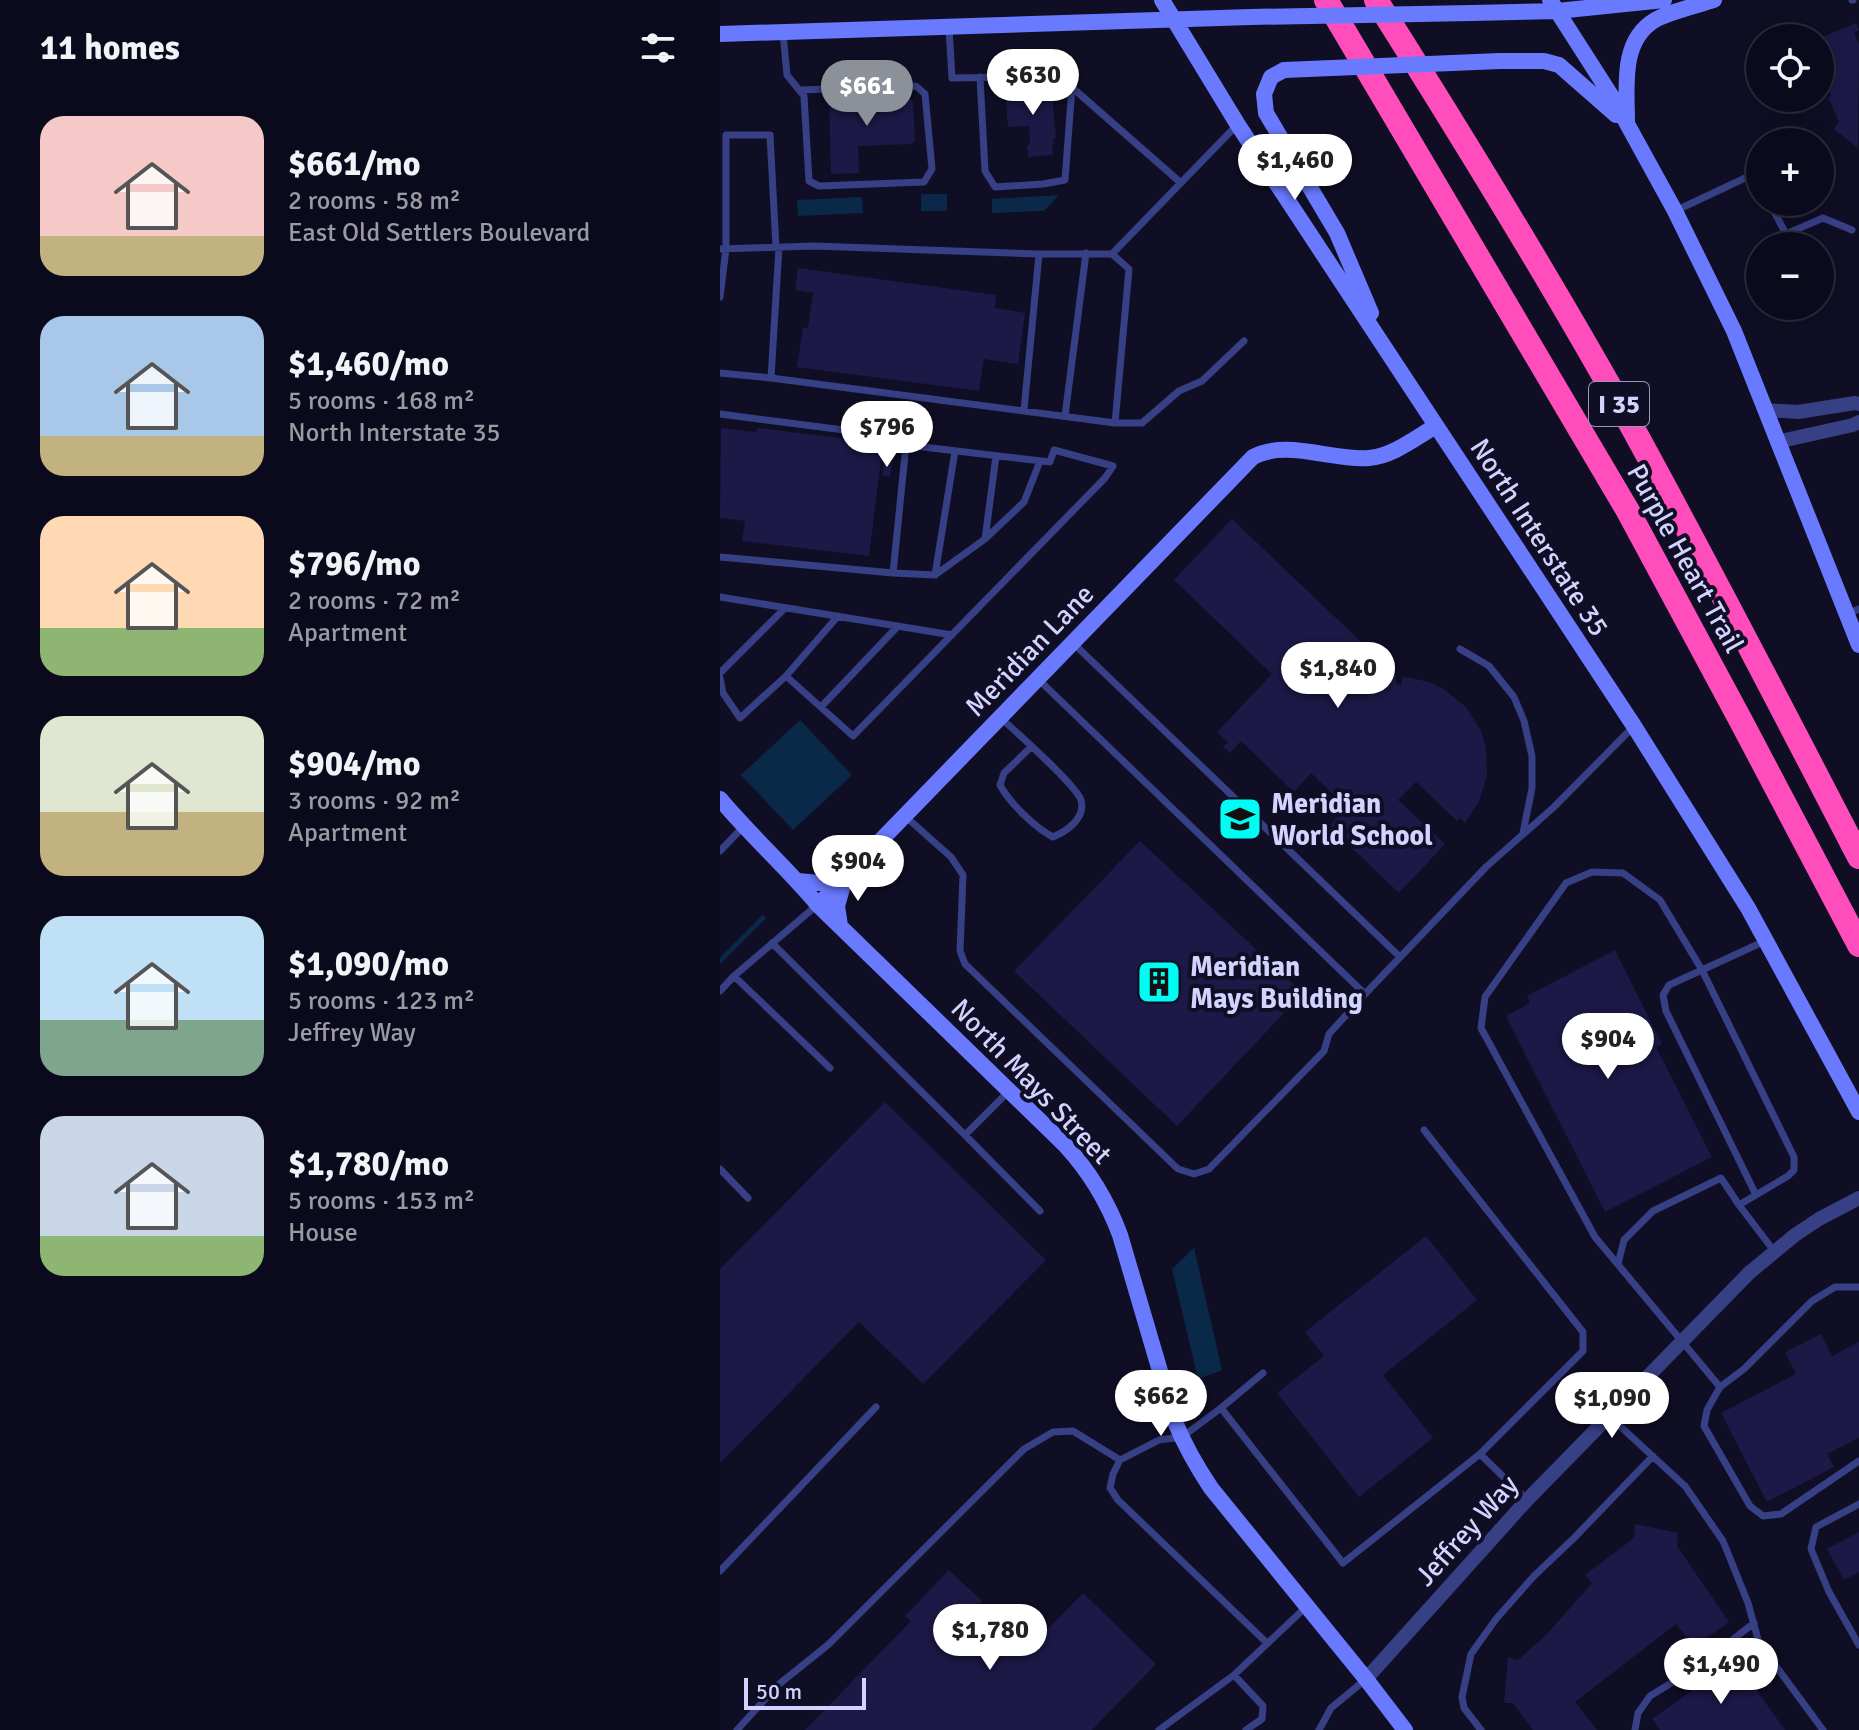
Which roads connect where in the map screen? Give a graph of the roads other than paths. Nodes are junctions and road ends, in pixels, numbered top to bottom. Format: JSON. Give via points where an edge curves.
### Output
{"nodes":[{"id":1,"x":1162,"y":0,"type":"edge"},
{"id":2,"x":1326,"y":0,"type":"edge"},
{"id":3,"x":1376,"y":0,"type":"edge"},
{"id":4,"x":1386,"y":0,"type":"edge"},
{"id":5,"x":1664,"y":0,"type":"edge"},
{"id":6,"x":1714,"y":0,"type":"edge"},
{"id":7,"x":1554,"y":6,"type":"edge"},
{"id":8,"x":1172,"y":19,"type":"junction"},
{"id":9,"x":949,"y":28,"type":"junction"},
{"id":10,"x":782,"y":31,"type":"junction"},
{"id":11,"x":720,"y":34,"type":"edge"},
{"id":12,"x":980,"y":77,"type":"junction"},
{"id":13,"x":1072,"y":87,"type":"junction"},
{"id":14,"x":800,"y":90,"type":"junction"},
{"id":15,"x":1627,"y":124,"type":"junction"},
{"id":16,"x":1238,"y":125,"type":"junction"},
{"id":17,"x":1460,"y":134,"type":"junction"},
{"id":18,"x":1746,"y":178,"type":"edge"},
{"id":19,"x":1181,"y":183,"type":"junction"},
{"id":20,"x":1675,"y":211,"type":"junction"},
{"id":21,"x":1776,"y":216,"type":"edge"},
{"id":22,"x":1852,"y":230,"type":"dead end"},
{"id":23,"x":778,"y":247,"type":"junction"},
{"id":24,"x":723,"y":249,"type":"edge"},
{"id":25,"x":1086,"y":253,"type":"junction"},
{"id":26,"x":1039,"y":254,"type":"junction"},
{"id":27,"x":1112,"y":254,"type":"junction"},
{"id":28,"x":720,"y":297,"type":"edge"},
{"id":29,"x":1244,"y":341,"type":"dead end"},
{"id":30,"x":1388,"y":354,"type":"junction"},
{"id":31,"x":720,"y":373,"type":"edge"},
{"id":32,"x":771,"y":378,"type":"junction"},
{"id":33,"x":1859,"y":404,"type":"edge"},
{"id":34,"x":1024,"y":410,"type":"junction"},
{"id":35,"x":1765,"y":410,"type":"junction"},
{"id":36,"x":720,"y":414,"type":"edge"},
{"id":37,"x":1065,"y":416,"type":"junction"},
{"id":38,"x":1859,"y":422,"type":"edge"},
{"id":39,"x":1115,"y":423,"type":"junction"},
{"id":40,"x":1436,"y":426,"type":"junction"},
{"id":41,"x":1412,"y":440,"type":"junction"},
{"id":42,"x":1777,"y":442,"type":"junction"},
{"id":43,"x":906,"y":445,"type":"junction"},
{"id":44,"x":1451,"y":449,"type":"junction"},
{"id":45,"x":955,"y":451,"type":"junction"},
{"id":46,"x":996,"y":456,"type":"junction"},
{"id":47,"x":1040,"y":461,"type":"junction"},
{"id":48,"x":985,"y":539,"type":"junction"},
{"id":49,"x":720,"y":557,"type":"edge"},
{"id":50,"x":893,"y":573,"type":"junction"},
{"id":51,"x":935,"y":575,"type":"junction"},
{"id":52,"x":720,"y":597,"type":"edge"},
{"id":53,"x":785,"y":608,"type":"junction"},
{"id":54,"x":1853,"y":611,"type":"edge"},
{"id":55,"x":838,"y":616,"type":"junction"},
{"id":56,"x":898,"y":626,"type":"junction"},
{"id":57,"x":952,"y":635,"type":"junction"},
{"id":58,"x":1073,"y":643,"type":"junction"},
{"id":59,"x":1859,"y":645,"type":"edge"},
{"id":60,"x":1460,"y":649,"type":"dead end"},
{"id":61,"x":720,"y":675,"type":"edge"},
{"id":62,"x":786,"y":676,"type":"junction"},
{"id":63,"x":1038,"y":679,"type":"junction"},
{"id":64,"x":1766,"y":680,"type":"junction"},
{"id":65,"x":821,"y":707,"type":"junction"},
{"id":66,"x":1000,"y":717,"type":"junction"},
{"id":67,"x":1634,"y":726,"type":"junction"},
{"id":68,"x":1031,"y":747,"type":"junction"},
{"id":69,"x":720,"y":799,"type":"edge"},
{"id":70,"x":905,"y":816,"type":"junction"},
{"id":71,"x":743,"y":827,"type":"junction"},
{"id":72,"x":1859,"y":834,"type":"edge"},
{"id":73,"x":1522,"y":835,"type":"junction"},
{"id":74,"x":720,"y":851,"type":"edge"},
{"id":75,"x":1859,"y":857,"type":"edge"},
{"id":76,"x":845,"y":878,"type":"junction"},
{"id":77,"x":798,"y":881,"type":"junction"},
{"id":78,"x":818,"y":905,"type":"junction"},
{"id":79,"x":840,"y":926,"type":"junction"},
{"id":80,"x":1767,"y":940,"type":"junction"},
{"id":81,"x":772,"y":943,"type":"junction"},
{"id":82,"x":1859,"y":945,"type":"edge"},
{"id":83,"x":1400,"y":957,"type":"junction"},
{"id":84,"x":1702,"y":970,"type":"junction"},
{"id":85,"x":734,"y":976,"type":"junction"},
{"id":86,"x":720,"y":991,"type":"edge"},
{"id":87,"x":1365,"y":994,"type":"junction"},
{"id":88,"x":830,"y":1068,"type":"dead end"},
{"id":89,"x":1009,"y":1091,"type":"junction"},
{"id":90,"x":1859,"y":1112,"type":"edge"},
{"id":91,"x":1424,"y":1130,"type":"dead end"},
{"id":92,"x":965,"y":1135,"type":"junction"},
{"id":93,"x":720,"y":1169,"type":"edge"},
{"id":94,"x":1756,"y":1195,"type":"junction"},
{"id":95,"x":748,"y":1198,"type":"dead end"},
{"id":96,"x":1859,"y":1198,"type":"edge"},
{"id":97,"x":1739,"y":1205,"type":"junction"},
{"id":98,"x":1040,"y":1211,"type":"dead end"},
{"id":99,"x":1774,"y":1251,"type":"junction"},
{"id":100,"x":1618,"y":1264,"type":"junction"},
{"id":101,"x":1859,"y":1287,"type":"edge"},
{"id":102,"x":1682,"y":1342,"type":"junction"},
{"id":103,"x":1263,"y":1373,"type":"dead end"},
{"id":104,"x":1720,"y":1387,"type":"junction"},
{"id":105,"x":876,"y":1407,"type":"dead end"},
{"id":106,"x":1221,"y":1408,"type":"junction"},
{"id":107,"x":1609,"y":1416,"type":"junction"},
{"id":108,"x":1182,"y":1437,"type":"junction"},
{"id":109,"x":1480,"y":1454,"type":"junction"},
{"id":110,"x":1653,"y":1456,"type":"junction"},
{"id":111,"x":1120,"y":1460,"type":"junction"},
{"id":112,"x":1859,"y":1461,"type":"edge"},
{"id":113,"x":1527,"y":1500,"type":"junction"},
{"id":114,"x":1859,"y":1504,"type":"edge"},
{"id":115,"x":720,"y":1571,"type":"edge"},
{"id":116,"x":1306,"y":1607,"type":"junction"},
{"id":117,"x":1754,"y":1623,"type":"junction"},
{"id":118,"x":1267,"y":1643,"type":"junction"},
{"id":119,"x":1859,"y":1645,"type":"edge"},
{"id":120,"x":1234,"y":1675,"type":"junction"},
{"id":121,"x":1366,"y":1679,"type":"junction"},
{"id":122,"x":737,"y":1730,"type":"edge"},
{"id":123,"x":1159,"y":1730,"type":"edge"},
{"id":124,"x":1246,"y":1730,"type":"edge"},
{"id":125,"x":1319,"y":1730,"type":"edge"},
{"id":126,"x":1405,"y":1730,"type":"edge"},
{"id":127,"x":1481,"y":1730,"type":"edge"},
{"id":128,"x":1635,"y":1730,"type":"edge"},
{"id":129,"x":1823,"y":1730,"type":"edge"}],
"edges":[{"from":1,"to":8,"type":"main road","name":"North Interstate 35"},
{"from":2,"to":82,"type":"highway","name":"Purple Heart Trail","number":"I 35","via":[[1628,511]]},
{"from":3,"to":17,"type":"highway","name":"Purple Heart Trail","number":"I 35"},
{"from":4,"to":17,"type":"highway"},
{"from":5,"to":7,"type":"main road"},
{"from":6,"to":15,"type":"main road","via":[[1657,19],[1642,31],[1632,46],[1627,72]]},
{"from":7,"to":8,"type":"main road","bridge":true,"via":[[1472,13]]},
{"from":7,"to":15,"type":"main road"},
{"from":8,"to":9,"type":"main road"},
{"from":8,"to":16,"type":"main road","name":"North Interstate 35"},
{"from":9,"to":10,"type":"main road"},
{"from":9,"to":12,"type":"lane","via":[[952,78]]},
{"from":10,"to":11,"type":"main road"},
{"from":10,"to":14,"type":"lane","via":[[787,75]]},
{"from":12,"to":13,"type":"lane","via":[[1059,76]]},
{"from":12,"to":13,"type":"lane","via":[[985,171],[995,187],[1065,180]]},
{"from":13,"to":19,"type":"lane"},
{"from":14,"to":14,"type":"lane","via":[[809,181],[819,186],[924,182],[932,169],[925,94],[916,86]]},
{"from":15,"to":20,"type":"main road"},
{"from":15,"to":30,"type":"main road","bridge":true,"via":[[1559,65],[1544,61],[1284,70],[1271,77],[1264,94],[1266,113],[1337,233]]},
{"from":16,"to":19,"type":"lane"},
{"from":16,"to":30,"type":"main road","name":"North Interstate 35"},
{"from":17,"to":64,"type":"highway","name":"Purple Heart Trail","number":"I 35","via":[[1619,405]]},
{"from":18,"to":20,"type":"lane"},
{"from":19,"to":27,"type":"lane"},
{"from":20,"to":35,"type":"main road","via":[[1734,331]]},
{"from":21,"to":22,"type":"lane","via":[[1786,234],[1823,218]]},
{"from":23,"to":24,"type":"lane"},
{"from":23,"to":24,"type":"lane","via":[[770,135],[726,135]]},
{"from":23,"to":26,"type":"lane"},
{"from":23,"to":32,"type":"lane"},
{"from":24,"to":28,"type":"lane"},
{"from":25,"to":26,"type":"lane"},
{"from":25,"to":27,"type":"lane"},
{"from":25,"to":37,"type":"lane"},
{"from":26,"to":34,"type":"lane"},
{"from":27,"to":39,"type":"lane","via":[[1129,269]]},
{"from":29,"to":39,"type":"lane","via":[[1202,381],[1179,391],[1142,423]]},
{"from":30,"to":40,"type":"main road","name":"North Interstate 35"},
{"from":31,"to":32,"type":"lane"},
{"from":32,"to":34,"type":"lane"},
{"from":33,"to":35,"type":"street","via":[[1798,412]]},
{"from":34,"to":37,"type":"lane"},
{"from":35,"to":42,"type":"main road"},
{"from":36,"to":43,"type":"lane","via":[[906,438]]},
{"from":37,"to":39,"type":"lane"},
{"from":38,"to":42,"type":"street"},
{"from":40,"to":41,"type":"main road","name":"Meridian Lane"},
{"from":40,"to":44,"type":"main road","name":"North Interstate 35"},
{"from":41,"to":44,"type":"main road","via":[[1431,439]]},
{"from":41,"to":58,"type":"main road","name":"Meridian Lane","via":[[1373,458],[1271,450],[1253,457]]},
{"from":42,"to":54,"type":"main road"},
{"from":43,"to":45,"type":"lane"},
{"from":43,"to":50,"type":"lane"},
{"from":44,"to":67,"type":"main road","name":"North Interstate 35"},
{"from":45,"to":46,"type":"lane"},
{"from":45,"to":51,"type":"lane"},
{"from":46,"to":47,"type":"lane"},
{"from":46,"to":48,"type":"lane"},
{"from":47,"to":48,"type":"lane","via":[[1024,502]]},
{"from":47,"to":57,"type":"lane","via":[[1050,462],[1054,450],[1113,466]]},
{"from":48,"to":51,"type":"lane"},
{"from":49,"to":50,"type":"lane"},
{"from":50,"to":51,"type":"lane"},
{"from":52,"to":53,"type":"lane"},
{"from":53,"to":55,"type":"lane"},
{"from":53,"to":61,"type":"lane"},
{"from":54,"to":59,"type":"main road"},
{"from":55,"to":56,"type":"lane"},
{"from":55,"to":62,"type":"lane"},
{"from":56,"to":57,"type":"lane"},
{"from":56,"to":65,"type":"lane"},
{"from":57,"to":65,"type":"lane","via":[[853,736]]},
{"from":58,"to":63,"type":"main road","name":"Meridian Lane"},
{"from":58,"to":83,"type":"lane"},
{"from":60,"to":73,"type":"lane","via":[[1489,666],[1514,697],[1524,721],[1532,788]]},
{"from":61,"to":62,"type":"lane","via":[[723,693],[740,718]]},
{"from":62,"to":65,"type":"lane"},
{"from":63,"to":66,"type":"main road","name":"Meridian Lane"},
{"from":63,"to":87,"type":"lane"},
{"from":64,"to":72,"type":"highway"},
{"from":64,"to":75,"type":"highway","name":"Purple Heart Trail","number":"I 35"},
{"from":66,"to":68,"type":"lane"},
{"from":66,"to":70,"type":"main road","name":"Meridian Lane"},
{"from":67,"to":73,"type":"lane"},
{"from":67,"to":80,"type":"main road","name":"North Interstate 35"},
{"from":68,"to":68,"type":"lane","via":[[1082,803],[1079,818],[1053,837],[1042,832],[1000,785],[1004,773]]},
{"from":69,"to":71,"type":"main road","name":"North Mays Street"},
{"from":70,"to":76,"type":"main road","name":"Meridian Lane"},
{"from":70,"to":87,"type":"lane","via":[[951,857],[963,875],[960,951],[965,964],[1178,1169],[1194,1174],[1209,1169],[1324,1051],[1329,1034]]},
{"from":71,"to":74,"type":"lane"},
{"from":71,"to":77,"type":"main road","name":"North Mays Street"},
{"from":73,"to":83,"type":"lane"},
{"from":76,"to":77,"type":"main road"},
{"from":76,"to":78,"type":"main road","name":"Meridian Lane"},
{"from":76,"to":79,"type":"main road","via":[[837,906]]},
{"from":77,"to":78,"type":"main road","name":"North Mays Street"},
{"from":78,"to":79,"type":"main road","name":"North Mays Street"},
{"from":78,"to":81,"type":"lane","name":"Meridian Lane"},
{"from":79,"to":89,"type":"main road","name":"North Mays Street"},
{"from":80,"to":84,"type":"lane"},
{"from":80,"to":90,"type":"main road","name":"North Interstate 35"},
{"from":81,"to":85,"type":"lane","name":"Meridian Lane"},
{"from":81,"to":92,"type":"lane"},
{"from":83,"to":87,"type":"lane"},
{"from":84,"to":94,"type":"lane","via":[[1794,1157],[1794,1170]]},
{"from":84,"to":94,"type":"lane","via":[[1669,985],[1663,995],[1666,1011]]},
{"from":84,"to":100,"type":"lane","via":[[1660,900],[1623,873],[1592,872],[1566,883],[1485,997],[1481,1028],[1595,1237]]},
{"from":85,"to":86,"type":"lane","name":"Meridian Lane"},
{"from":85,"to":88,"type":"lane"},
{"from":89,"to":92,"type":"lane"},
{"from":89,"to":108,"type":"main road","name":"North Mays Street","via":[[1083,1165],[1111,1210]]},
{"from":91,"to":109,"type":"lane","via":[[1583,1332],[1583,1351]]},
{"from":92,"to":98,"type":"lane"},
{"from":93,"to":95,"type":"lane"},
{"from":94,"to":97,"type":"lane"},
{"from":96,"to":99,"type":"street","name":"Jeffrey Way"},
{"from":97,"to":99,"type":"lane"},
{"from":97,"to":100,"type":"lane","via":[[1721,1178],[1653,1211],[1624,1240]]},
{"from":99,"to":102,"type":"street","name":"Jeffrey Way"},
{"from":100,"to":102,"type":"lane"},
{"from":101,"to":104,"type":"lane","via":[[1835,1287],[1812,1301]]},
{"from":102,"to":104,"type":"lane"},
{"from":102,"to":107,"type":"street","name":"Jeffrey Way"},
{"from":103,"to":106,"type":"lane"},
{"from":104,"to":112,"type":"lane","via":[[1704,1426],[1750,1506],[1763,1516],[1781,1514]]},
{"from":105,"to":115,"type":"lane"},
{"from":106,"to":108,"type":"lane"},
{"from":106,"to":109,"type":"lane","via":[[1343,1563]]},
{"from":107,"to":110,"type":"lane"},
{"from":107,"to":113,"type":"street","name":"Jeffrey Way"},
{"from":108,"to":111,"type":"lane","via":[[1159,1440]]},
{"from":108,"to":116,"type":"main road","name":"North Mays Street","via":[[1211,1488]]},
{"from":109,"to":113,"type":"lane"},
{"from":110,"to":117,"type":"lane","via":[[1685,1486],[1723,1541]]},
{"from":110,"to":127,"type":"lane","via":[[1534,1576],[1471,1654],[1462,1697]]},
{"from":111,"to":118,"type":"lane","via":[[1110,1488],[1118,1500]]},
{"from":111,"to":122,"type":"lane","via":[[1073,1431],[1053,1432],[1024,1449]]},
{"from":113,"to":121,"type":"street","name":"Jeffrey Way"},
{"from":114,"to":119,"type":"lane","via":[[1816,1527],[1811,1549]]},
{"from":116,"to":118,"type":"lane"},
{"from":116,"to":121,"type":"main road","name":"North Mays Street"},
{"from":117,"to":128,"type":"lane","via":[[1650,1696],[1638,1713]]},
{"from":117,"to":129,"type":"lane","via":[[1759,1643]]},
{"from":118,"to":120,"type":"lane"},
{"from":120,"to":123,"type":"lane"},
{"from":120,"to":124,"type":"lane","via":[[1263,1706],[1262,1719]]},
{"from":121,"to":125,"type":"lane","via":[[1331,1708]]},
{"from":121,"to":126,"type":"main road","name":"North Mays Street"}]}
